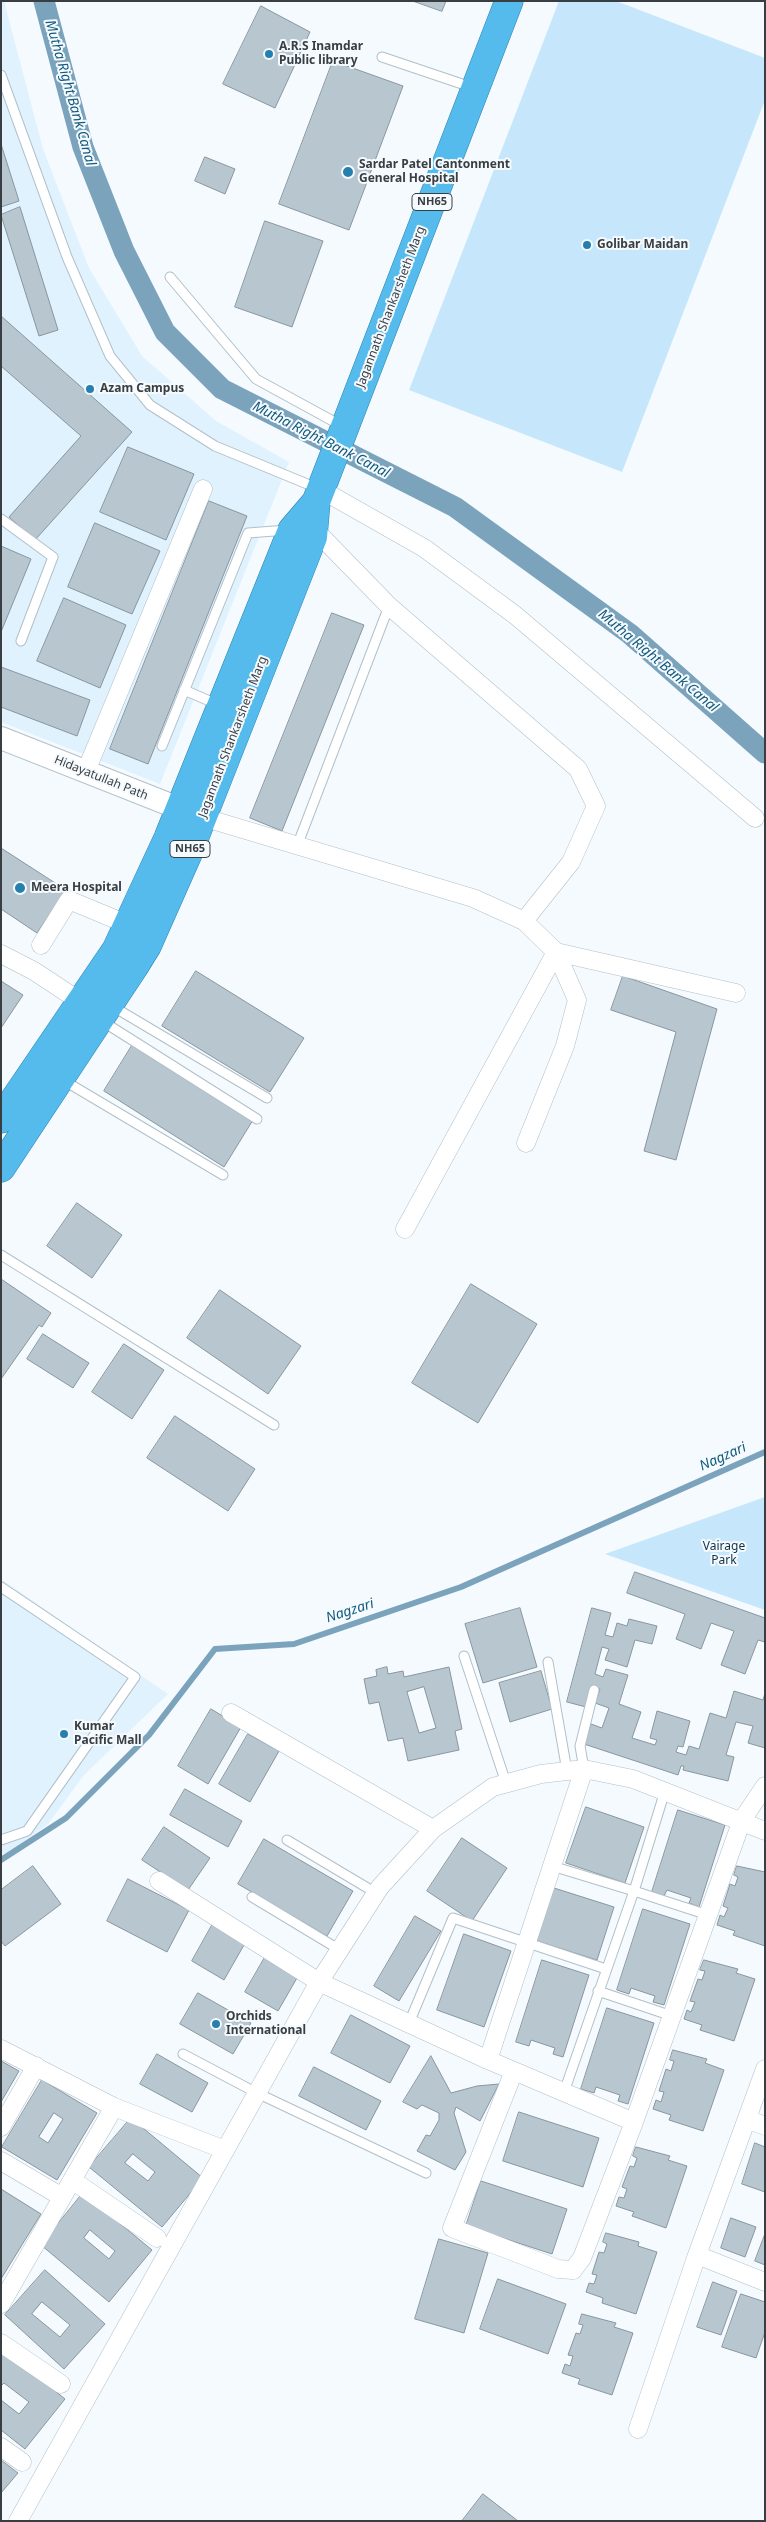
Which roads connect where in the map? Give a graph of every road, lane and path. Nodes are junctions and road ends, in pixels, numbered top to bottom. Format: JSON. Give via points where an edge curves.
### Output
{"nodes":[{"id":1,"x":509,"y":1,"type":"edge"},
{"id":2,"x":382,"y":57,"type":"dead end"},
{"id":3,"x":1,"y":75,"type":"edge"},
{"id":4,"x":476,"y":89,"type":"junction"},
{"id":5,"x":170,"y":277,"type":"dead end"},
{"id":6,"x":349,"y":415,"type":"junction"},
{"id":7,"x":202,"y":489,"type":"dead end"},
{"id":8,"x":310,"y":512,"type":"junction"},
{"id":9,"x":1,"y":519,"type":"edge"},
{"id":10,"x":389,"y":606,"type":"junction"},
{"id":11,"x":21,"y":641,"type":"dead end"},
{"id":12,"x":184,"y":690,"type":"junction"},
{"id":13,"x":220,"y":705,"type":"junction"},
{"id":14,"x":1,"y":738,"type":"edge"},
{"id":15,"x":162,"y":746,"type":"dead end"},
{"id":16,"x":86,"y":771,"type":"junction"},
{"id":17,"x":190,"y":813,"type":"junction"},
{"id":18,"x":755,"y":818,"type":"dead end"},
{"id":19,"x":297,"y":846,"type":"junction"},
{"id":20,"x":524,"y":921,"type":"junction"},
{"id":21,"x":134,"y":934,"type":"junction"},
{"id":22,"x":41,"y":945,"type":"dead end"},
{"id":23,"x":556,"y":952,"type":"junction"},
{"id":24,"x":1,"y":954,"type":"edge"},
{"id":25,"x":736,"y":993,"type":"dead end"},
{"id":26,"x":97,"y":1008,"type":"junction"},
{"id":27,"x":60,"y":1079,"type":"junction"},
{"id":28,"x":267,"y":1098,"type":"dead end"},
{"id":29,"x":1,"y":1119,"type":"edge"},
{"id":30,"x":257,"y":1119,"type":"dead end"},
{"id":31,"x":526,"y":1143,"type":"dead end"},
{"id":32,"x":1,"y":1168,"type":"edge"},
{"id":33,"x":223,"y":1176,"type":"dead end"},
{"id":34,"x":405,"y":1229,"type":"dead end"},
{"id":35,"x":1,"y":1255,"type":"edge"},
{"id":36,"x":274,"y":1425,"type":"dead end"},
{"id":37,"x":1,"y":1587,"type":"edge"},
{"id":38,"x":464,"y":1656,"type":"dead end"},
{"id":39,"x":548,"y":1662,"type":"dead end"},
{"id":40,"x":594,"y":1690,"type":"dead end"},
{"id":41,"x":231,"y":1713,"type":"dead end"},
{"id":42,"x":575,"y":1770,"type":"junction"},
{"id":43,"x":506,"y":1783,"type":"junction"},
{"id":44,"x":765,"y":1786,"type":"edge"},
{"id":45,"x":665,"y":1791,"type":"junction"},
{"id":46,"x":742,"y":1820,"type":"junction"},
{"id":47,"x":433,"y":1829,"type":"junction"},
{"id":48,"x":765,"y":1831,"type":"edge"},
{"id":49,"x":1,"y":1840,"type":"edge"},
{"id":50,"x":287,"y":1840,"type":"dead end"},
{"id":51,"x":552,"y":1866,"type":"junction"},
{"id":52,"x":159,"y":1881,"type":"dead end"},
{"id":53,"x":634,"y":1891,"type":"junction"},
{"id":54,"x":376,"y":1894,"type":"junction"},
{"id":55,"x":252,"y":1898,"type":"dead end"},
{"id":56,"x":708,"y":1915,"type":"junction"},
{"id":57,"x":527,"y":1942,"type":"junction"},
{"id":58,"x":340,"y":1950,"type":"junction"},
{"id":59,"x":606,"y":1969,"type":"junction"},
{"id":60,"x":319,"y":1982,"type":"junction"},
{"id":61,"x":598,"y":1992,"type":"junction"},
{"id":62,"x":672,"y":2016,"type":"junction"},
{"id":63,"x":409,"y":2023,"type":"junction"},
{"id":64,"x":1,"y":2049,"type":"edge"},
{"id":65,"x":183,"y":2054,"type":"dead end"},
{"id":66,"x":488,"y":2060,"type":"junction"},
{"id":67,"x":36,"y":2066,"type":"junction"},
{"id":68,"x":765,"y":2069,"type":"edge"},
{"id":69,"x":514,"y":2071,"type":"junction"},
{"id":70,"x":564,"y":2092,"type":"junction"},
{"id":71,"x":257,"y":2093,"type":"junction"},
{"id":72,"x":114,"y":2107,"type":"junction"},
{"id":73,"x":746,"y":2119,"type":"junction"},
{"id":74,"x":634,"y":2122,"type":"junction"},
{"id":75,"x":765,"y":2126,"type":"edge"},
{"id":76,"x":1,"y":2127,"type":"edge"},
{"id":77,"x":225,"y":2150,"type":"junction"},
{"id":78,"x":1,"y":2161,"type":"edge"},
{"id":79,"x":426,"y":2173,"type":"dead end"},
{"id":80,"x":72,"y":2180,"type":"junction"},
{"id":81,"x":62,"y":2198,"type":"junction"},
{"id":82,"x":157,"y":2238,"type":"dead end"},
{"id":83,"x":697,"y":2255,"type":"junction"},
{"id":84,"x":765,"y":2282,"type":"edge"},
{"id":85,"x":3,"y":2296,"type":"edge"},
{"id":86,"x":1,"y":2343,"type":"edge"},
{"id":87,"x":61,"y":2384,"type":"dead end"},
{"id":88,"x":638,"y":2429,"type":"dead end"},
{"id":89,"x":1,"y":2447,"type":"edge"},
{"id":90,"x":22,"y":2462,"type":"dead end"},
{"id":91,"x":18,"y":2521,"type":"edge"}],
"edges":[{"from":1,"to":4,"type":"highway","name":"Jagannath Shankarsheth Marg","number":"NH65"},
{"from":2,"to":4,"type":"lane"},
{"from":3,"to":8,"type":"lane","via":[[67,257],[110,356],[150,405]]},
{"from":4,"to":6,"type":"highway","name":"Jagannath Shankarsheth Marg","number":"NH65"},
{"from":5,"to":6,"type":"lane","via":[[256,379]]},
{"from":6,"to":8,"type":"highway","name":"Jagannath Shankarsheth Marg","number":"NH65"},
{"from":7,"to":16,"type":"street"},
{"from":8,"to":10,"type":"street"},
{"from":8,"to":12,"type":"lane","via":[[248,533]]},
{"from":8,"to":13,"type":"highway","name":"Jagannath Shankarsheth Marg","number":"NH65"},
{"from":8,"to":17,"type":"highway","name":"Jagannath Shankarsheth Marg","number":"NH65","via":[[313,536]]},
{"from":8,"to":18,"type":"street","via":[[424,548],[515,616]]},
{"from":9,"to":11,"type":"lane","via":[[53,557]]},
{"from":10,"to":19,"type":"lane"},
{"from":10,"to":20,"type":"street","via":[[578,769],[596,806],[572,862]]},
{"from":12,"to":13,"type":"lane"},
{"from":12,"to":15,"type":"lane"},
{"from":13,"to":17,"type":"highway","name":"Jagannath Shankarsheth Marg","number":"NH65"},
{"from":14,"to":16,"type":"street","name":"Hidayatullah Path"},
{"from":16,"to":17,"type":"street","name":"Hidayatullah Path"},
{"from":17,"to":19,"type":"street"},
{"from":17,"to":21,"type":"highway","name":"Jagannath Shankarsheth Marg","number":"NH65"},
{"from":19,"to":20,"type":"street","via":[[474,898]]},
{"from":20,"to":23,"type":"street"},
{"from":21,"to":22,"type":"street","via":[[69,900]]},
{"from":21,"to":26,"type":"highway","name":"Jagannath Shankarsheth Marg","number":"NH65"},
{"from":23,"to":25,"type":"street"},
{"from":23,"to":31,"type":"street","via":[[577,1000],[565,1046]]},
{"from":23,"to":34,"type":"street"},
{"from":24,"to":26,"type":"street"},
{"from":26,"to":27,"type":"highway","name":"Jagannath Shankarsheth Marg","number":"NH65"},
{"from":26,"to":28,"type":"lane"},
{"from":26,"to":29,"type":"highway","name":"Jagannath Shankarsheth Marg","number":"NH65"},
{"from":26,"to":30,"type":"lane"},
{"from":27,"to":32,"type":"highway","name":"Jagannath Shankarsheth Marg","number":"NH65"},
{"from":27,"to":33,"type":"lane"},
{"from":35,"to":36,"type":"lane"},
{"from":37,"to":49,"type":"lane","via":[[135,1677],[27,1831]]},
{"from":38,"to":43,"type":"lane"},
{"from":39,"to":42,"type":"lane"},
{"from":40,"to":42,"type":"lane"},
{"from":41,"to":47,"type":"street"},
{"from":42,"to":43,"type":"street"},
{"from":42,"to":45,"type":"street","via":[[633,1779]]},
{"from":42,"to":51,"type":"street"},
{"from":43,"to":47,"type":"street","via":[[492,1787]]},
{"from":44,"to":46,"type":"street"},
{"from":45,"to":46,"type":"street"},
{"from":45,"to":53,"type":"lane"},
{"from":46,"to":48,"type":"street"},
{"from":46,"to":56,"type":"street"},
{"from":47,"to":54,"type":"street"},
{"from":50,"to":54,"type":"lane"},
{"from":51,"to":53,"type":"lane"},
{"from":51,"to":57,"type":"street"},
{"from":52,"to":60,"type":"street"},
{"from":53,"to":56,"type":"lane"},
{"from":53,"to":59,"type":"lane"},
{"from":54,"to":58,"type":"street"},
{"from":55,"to":58,"type":"lane"},
{"from":56,"to":62,"type":"street"},
{"from":57,"to":59,"type":"lane"},
{"from":57,"to":63,"type":"lane","via":[[453,1918]]},
{"from":57,"to":66,"type":"street"},
{"from":58,"to":60,"type":"street"},
{"from":59,"to":61,"type":"lane"},
{"from":60,"to":63,"type":"street"},
{"from":60,"to":71,"type":"street"},
{"from":61,"to":62,"type":"lane"},
{"from":61,"to":70,"type":"lane"},
{"from":62,"to":74,"type":"street"},
{"from":63,"to":66,"type":"street"},
{"from":64,"to":67,"type":"street"},
{"from":65,"to":71,"type":"lane"},
{"from":66,"to":69,"type":"street"},
{"from":67,"to":72,"type":"street"},
{"from":67,"to":76,"type":"street"},
{"from":68,"to":73,"type":"street"},
{"from":69,"to":70,"type":"street"},
{"from":69,"to":74,"type":"street","via":[[452,2228],[558,2269],[573,2270],[582,2258]]},
{"from":70,"to":74,"type":"street"},
{"from":71,"to":77,"type":"street"},
{"from":71,"to":79,"type":"lane"},
{"from":72,"to":77,"type":"street"},
{"from":72,"to":80,"type":"street"},
{"from":73,"to":75,"type":"street"},
{"from":73,"to":83,"type":"street"},
{"from":77,"to":91,"type":"street"},
{"from":78,"to":81,"type":"street"},
{"from":80,"to":81,"type":"street"},
{"from":80,"to":82,"type":"street"},
{"from":81,"to":85,"type":"street"},
{"from":83,"to":84,"type":"street"},
{"from":83,"to":88,"type":"street"},
{"from":86,"to":87,"type":"street"},
{"from":89,"to":90,"type":"street"}]}
